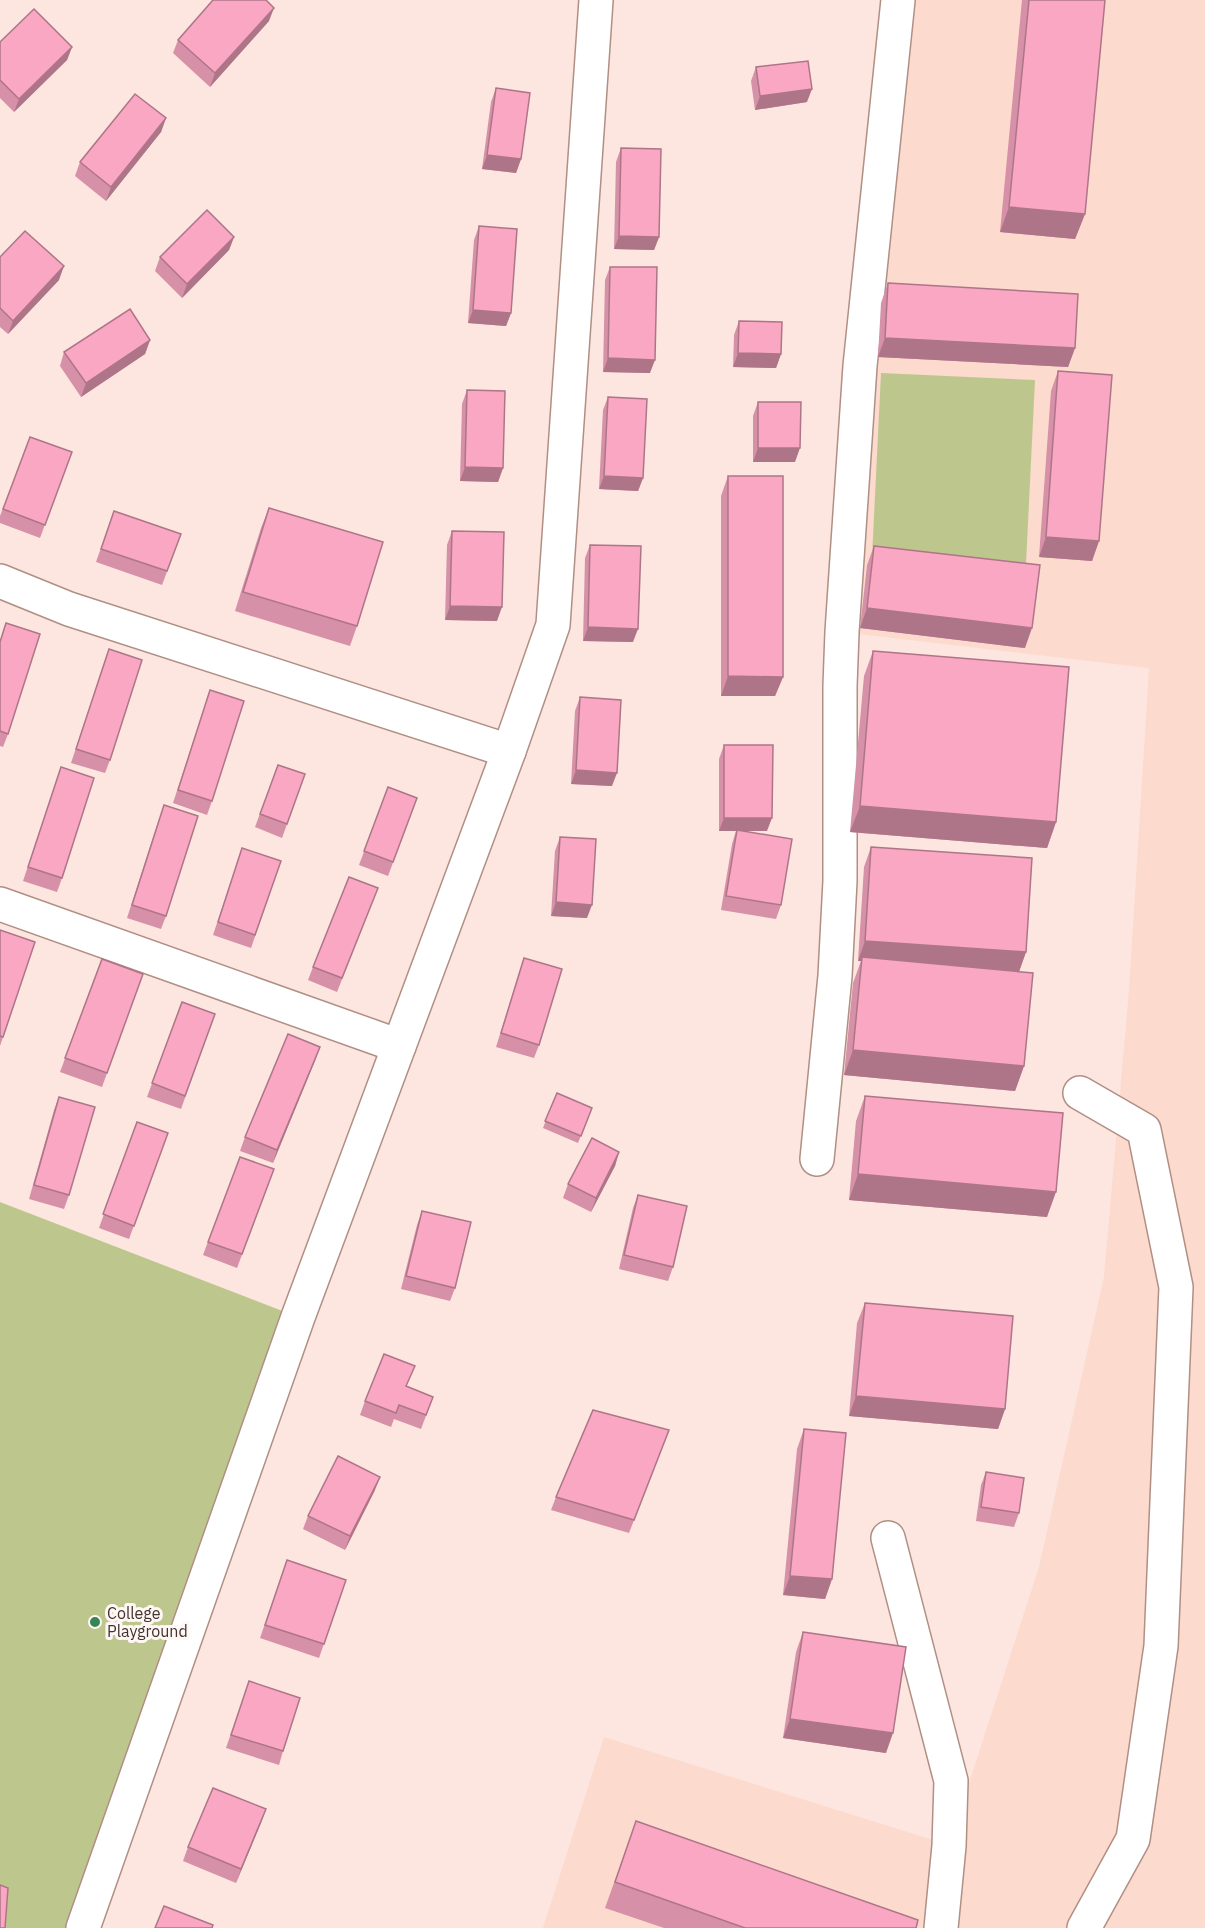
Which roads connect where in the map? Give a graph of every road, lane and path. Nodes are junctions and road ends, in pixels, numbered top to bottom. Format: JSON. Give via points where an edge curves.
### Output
{"nodes":[{"id":1,"x":596,"y":0,"type":"edge"},
{"id":2,"x":898,"y":0,"type":"edge"},
{"id":3,"x":0,"y":582,"type":"edge"},
{"id":4,"x":509,"y":752,"type":"junction"},
{"id":5,"x":0,"y":904,"type":"edge"},
{"id":6,"x":399,"y":1046,"type":"junction"},
{"id":7,"x":1080,"y":1093,"type":"dead end"},
{"id":8,"x":817,"y":1159,"type":"dead end"},
{"id":9,"x":888,"y":1538,"type":"dead end"},
{"id":10,"x":83,"y":1928,"type":"edge"},
{"id":11,"x":941,"y":1928,"type":"edge"},
{"id":12,"x":1084,"y":1928,"type":"edge"}],
"edges":[{"from":1,"to":4,"type":"street","via":[[553,625]]},
{"from":2,"to":8,"type":"street","via":[[858,389],[840,686],[840,881],[835,976]]},
{"from":3,"to":4,"type":"street","via":[[69,609]]},
{"from":4,"to":6,"type":"street"},
{"from":5,"to":6,"type":"street"},
{"from":6,"to":10,"type":"street","via":[[294,1328]]},
{"from":7,"to":12,"type":"street","via":[[1144,1130],[1176,1287],[1161,1646],[1133,1839]]},
{"from":9,"to":11,"type":"street","via":[[951,1780]]}]}
